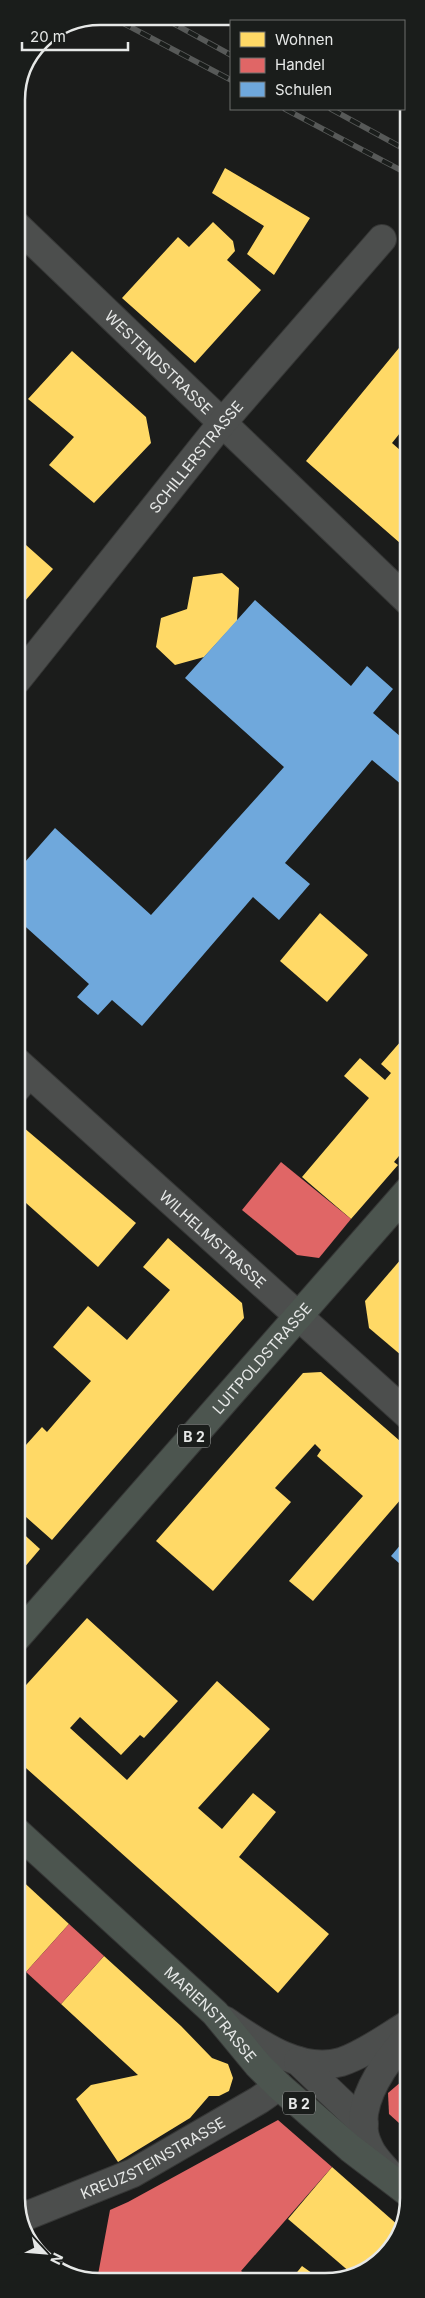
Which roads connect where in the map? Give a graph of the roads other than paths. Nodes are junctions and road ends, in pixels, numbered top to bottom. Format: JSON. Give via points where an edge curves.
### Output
{"nodes":[{"id":1,"x":25,"y":234,"type":"edge"},
{"id":2,"x":382,"y":239,"type":"dead end"},
{"id":3,"x":222,"y":423,"type":"junction"},
{"id":4,"x":400,"y":593,"type":"edge"},
{"id":5,"x":25,"y":669,"type":"edge"},
{"id":6,"x":25,"y":1080,"type":"edge"},
{"id":7,"x":400,"y":1200,"type":"edge"},
{"id":8,"x":299,"y":1315,"type":"junction"},
{"id":9,"x":400,"y":1408,"type":"edge"},
{"id":10,"x":25,"y":1628,"type":"edge"},
{"id":11,"x":25,"y":1839,"type":"edge"},
{"id":12,"x":215,"y":2013,"type":"junction"},
{"id":13,"x":400,"y":2029,"type":"edge"},
{"id":14,"x":400,"y":2046,"type":"edge"},
{"id":15,"x":298,"y":2061,"type":"junction"},
{"id":16,"x":279,"y":2086,"type":"junction"},
{"id":17,"x":364,"y":2124,"type":"junction"},
{"id":18,"x":400,"y":2186,"type":"edge"},
{"id":19,"x":400,"y":2186,"type":"edge"},
{"id":20,"x":28,"y":2215,"type":"edge"}],
"edges":[{"from":1,"to":3,"type":"street","name":"WESTENDSTRASSE"},
{"from":2,"to":3,"type":"street","name":"SCHILLERSTRASSE"},
{"from":3,"to":4,"type":"street","name":"WESTENDSTRASSE"},
{"from":3,"to":5,"type":"street","name":"SCHILLERSTRASSE"},
{"from":6,"to":8,"type":"street","name":"WILHELMSTRASSE"},
{"from":7,"to":8,"type":"main road","name":"LUITPOLDSTRASSE","number":"B 2"},
{"from":8,"to":9,"type":"street","name":"WILHELMSTRASSE"},
{"from":8,"to":10,"type":"main road","name":"LUITPOLDSTRASSE","number":"B 2"},
{"from":11,"to":12,"type":"main road","name":"MARIENSTRASSE","number":"B 2"},
{"from":12,"to":15,"type":"street","via":[[273,2050]]},
{"from":12,"to":16,"type":"main road","name":"MARIENSTRASSE","number":"B 2"},
{"from":13,"to":15,"type":"street","via":[[342,2062],[320,2065]]},
{"from":14,"to":17,"type":"street","via":[[375,2079],[368,2096]]},
{"from":15,"to":17,"type":"street"},
{"from":16,"to":18,"type":"main road","name":"MARIENSTRASSE","number":"B 2"},
{"from":16,"to":20,"type":"street","name":"KREUZSTEINSTRASSE","via":[[133,2173]]},
{"from":17,"to":19,"type":"street","via":[[368,2146]]}]}
